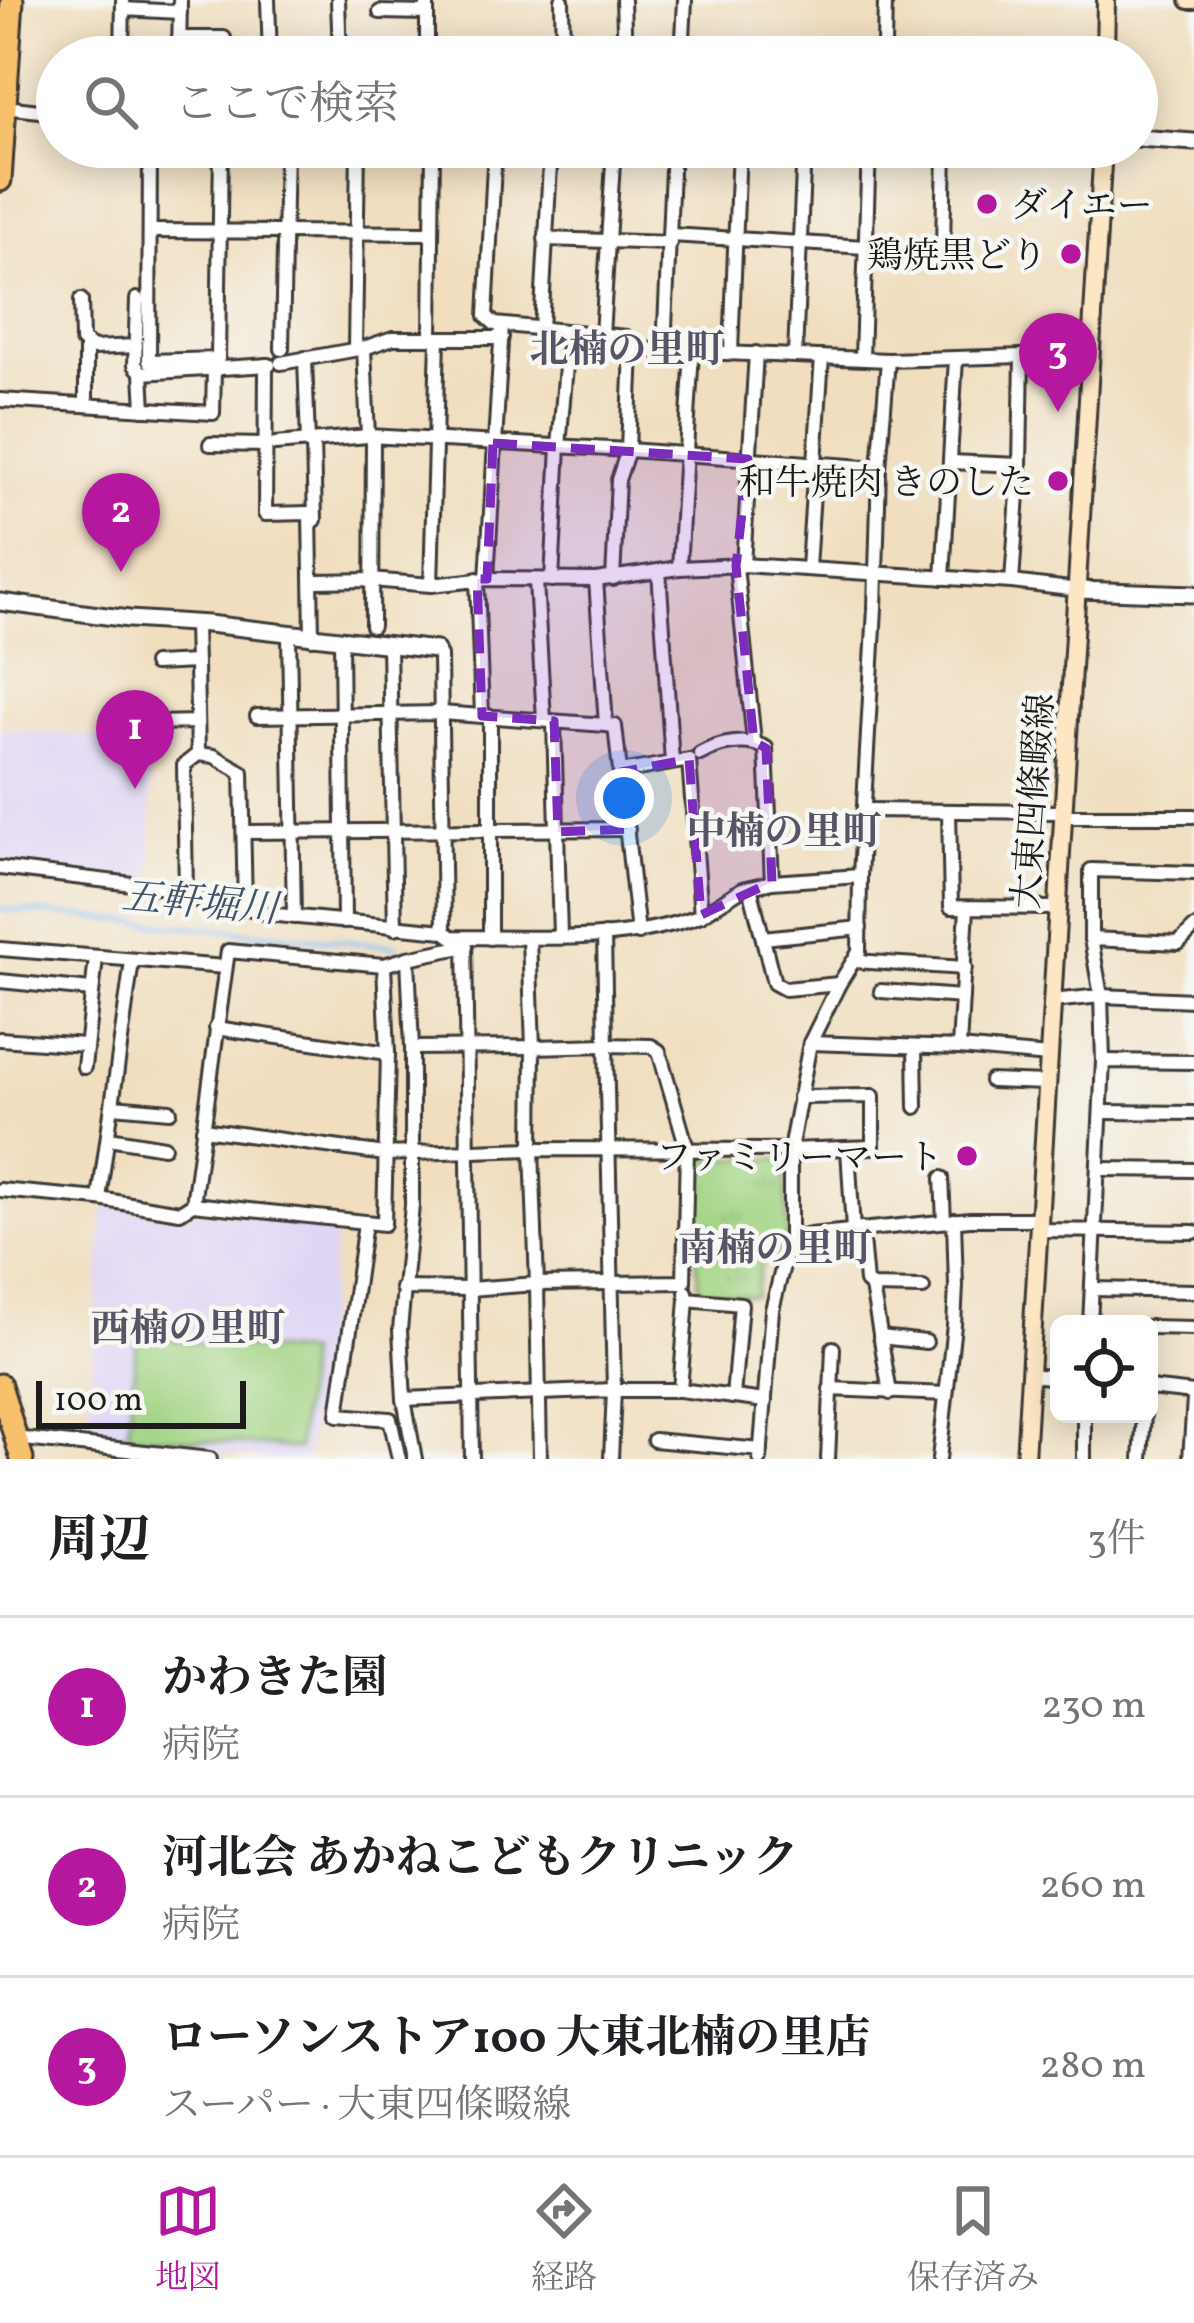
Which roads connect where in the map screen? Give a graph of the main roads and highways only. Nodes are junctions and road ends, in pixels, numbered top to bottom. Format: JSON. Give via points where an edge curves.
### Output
{"nodes":[{"id":1,"x":12,"y":0,"type":"edge"},
{"id":2,"x":1106,"y":0,"type":"edge"},
{"id":3,"x":1106,"y":36,"type":"edge"},
{"id":4,"x":3,"y":119,"type":"edge"},
{"id":5,"x":1101,"y":168,"type":"edge"},
{"id":6,"x":0,"y":180,"type":"edge"},
{"id":7,"x":0,"y":1384,"type":"edge"},
{"id":8,"x":19,"y":1448,"type":"edge"},
{"id":9,"x":1025,"y":1459,"type":"edge"}],
"edges":[{"from":1,"to":4,"type":"highway"},
{"from":2,"to":3,"type":"main road"},
{"from":4,"to":6,"type":"highway"},
{"from":5,"to":9,"type":"main road","name":"大東四條畷線"},
{"from":7,"to":8,"type":"highway"}]}
